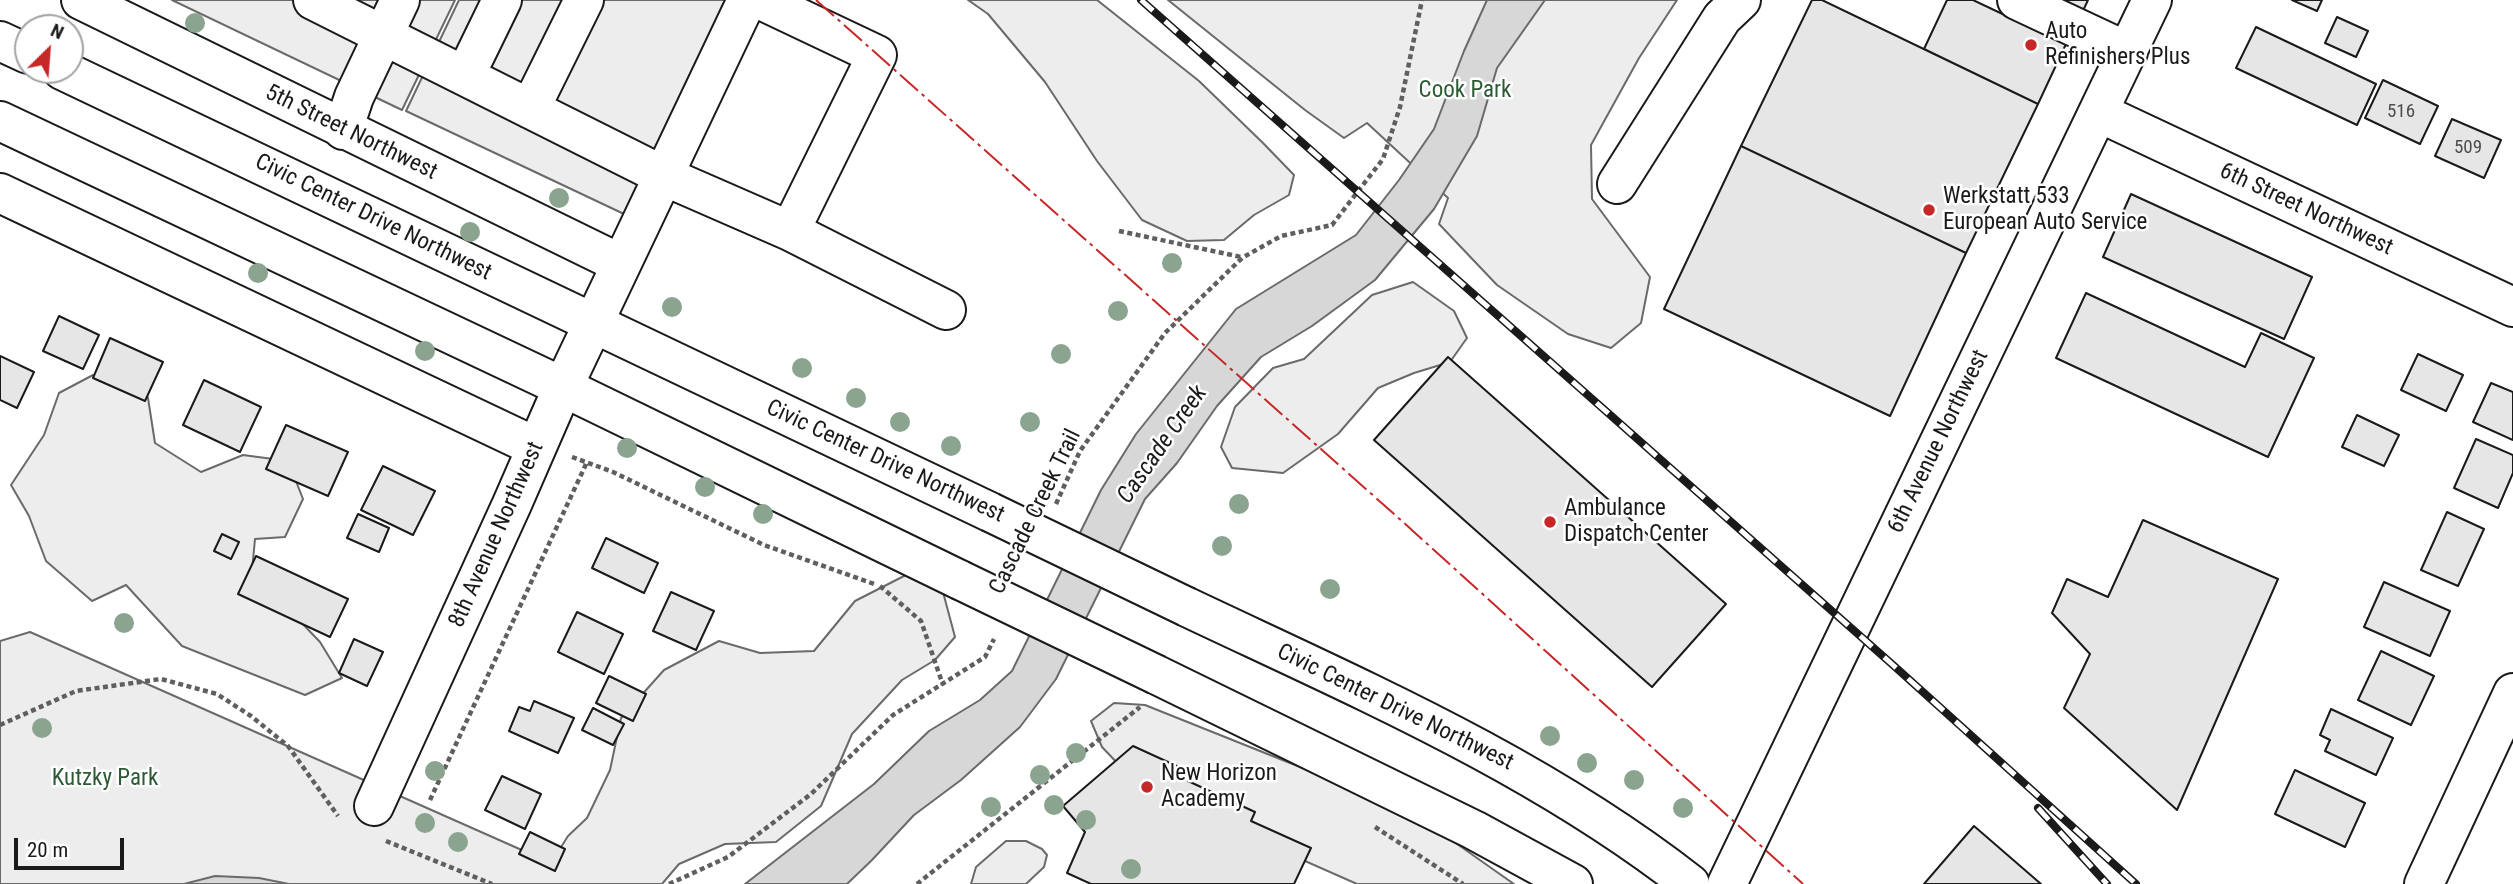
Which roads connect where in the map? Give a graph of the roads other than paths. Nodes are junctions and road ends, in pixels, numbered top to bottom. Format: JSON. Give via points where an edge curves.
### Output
{"nodes":[{"id":1,"x":81,"y":0,"type":"edge"},
{"id":2,"x":313,"y":0,"type":"edge"},
{"id":3,"x":400,"y":0,"type":"edge"},
{"id":4,"x":502,"y":0,"type":"edge"},
{"id":5,"x":584,"y":0,"type":"edge"},
{"id":6,"x":747,"y":0,"type":"edge"},
{"id":7,"x":761,"y":0,"type":"edge"},
{"id":8,"x":1741,"y":0,"type":"edge"},
{"id":9,"x":2017,"y":0,"type":"edge"},
{"id":10,"x":2152,"y":0,"type":"edge"},
{"id":11,"x":383,"y":37,"type":"junction"},
{"id":12,"x":2128,"y":52,"type":"junction"},
{"id":13,"x":465,"y":76,"type":"junction"},
{"id":14,"x":84,"y":81,"type":"edge"},
{"id":15,"x":530,"y":109,"type":"junction"},
{"id":16,"x":2099,"y":113,"type":"junction"},
{"id":17,"x":0,"y":121,"type":"edge"},
{"id":18,"x":343,"y":130,"type":"junction"},
{"id":19,"x":664,"y":176,"type":"junction"},
{"id":20,"x":1617,"y":184,"type":"dead end"},
{"id":21,"x":0,"y":193,"type":"edge"},
{"id":22,"x":790,"y":231,"type":"junction"},
{"id":23,"x":621,"y":264,"type":"junction"},
{"id":24,"x":2513,"y":307,"type":"edge"},
{"id":25,"x":946,"y":310,"type":"dead end"},
{"id":26,"x":593,"y":324,"type":"junction"},
{"id":27,"x":563,"y":387,"type":"junction"},
{"id":28,"x":536,"y":447,"type":"junction"},
{"id":29,"x":2513,"y":693,"type":"edge"},
{"id":30,"x":365,"y":821,"type":"road end"},
{"id":31,"x":1573,"y":884,"type":"edge"},
{"id":32,"x":1690,"y":884,"type":"edge"},
{"id":33,"x":1727,"y":884,"type":"edge"},
{"id":34,"x":2424,"y":884,"type":"edge"}],
"edges":[{"from":1,"to":18,"type":"main road","name":"5th Street Northwest"},
{"from":2,"to":11,"type":"main road"},
{"from":3,"to":11,"type":"main road"},
{"from":4,"to":13,"type":"main road"},
{"from":5,"to":15,"type":"main road"},
{"from":6,"to":19,"type":"main road","name":"8th Avenue Northwest"},
{"from":7,"to":22,"type":"main road","via":[[877,55]]},
{"from":8,"to":20,"type":"main road","via":[[1722,18]]},
{"from":9,"to":12,"type":"main road"},
{"from":10,"to":12,"type":"main road","name":"6th Avenue Northwest"},
{"from":11,"to":13,"type":"main road"},
{"from":11,"to":18,"type":"main road"},
{"from":12,"to":16,"type":"main road","name":"6th Avenue Northwest"},
{"from":13,"to":15,"type":"main road"},
{"from":14,"to":26,"type":"main road","name":"Civic Center Drive Northwest"},
{"from":15,"to":19,"type":"main road"},
{"from":16,"to":24,"type":"main road","name":"6th Street Northwest"},
{"from":16,"to":33,"type":"main road","name":"6th Avenue Northwest"},
{"from":17,"to":27,"type":"main road"},
{"from":18,"to":23,"type":"main road","name":"5th Street Northwest"},
{"from":19,"to":22,"type":"main road"},
{"from":19,"to":23,"type":"main road","name":"8th Avenue Northwest"},
{"from":21,"to":28,"type":"main road"},
{"from":22,"to":25,"type":"main road"},
{"from":23,"to":26,"type":"main road","name":"8th Avenue Northwest"},
{"from":26,"to":27,"type":"main road","name":"8th Avenue Northwest"},
{"from":26,"to":32,"type":"main road","name":"Civic Center Drive Northwest","bridge":true,"via":[[1405,711],[1592,813]]},
{"from":27,"to":28,"type":"main road","name":"8th Avenue Northwest"},
{"from":27,"to":31,"type":"main road","bridge":true,"via":[[961,580],[1150,690],[1474,830]]},
{"from":28,"to":30,"type":"main road","name":"8th Avenue Northwest"},
{"from":29,"to":34,"type":"main road"}]}
